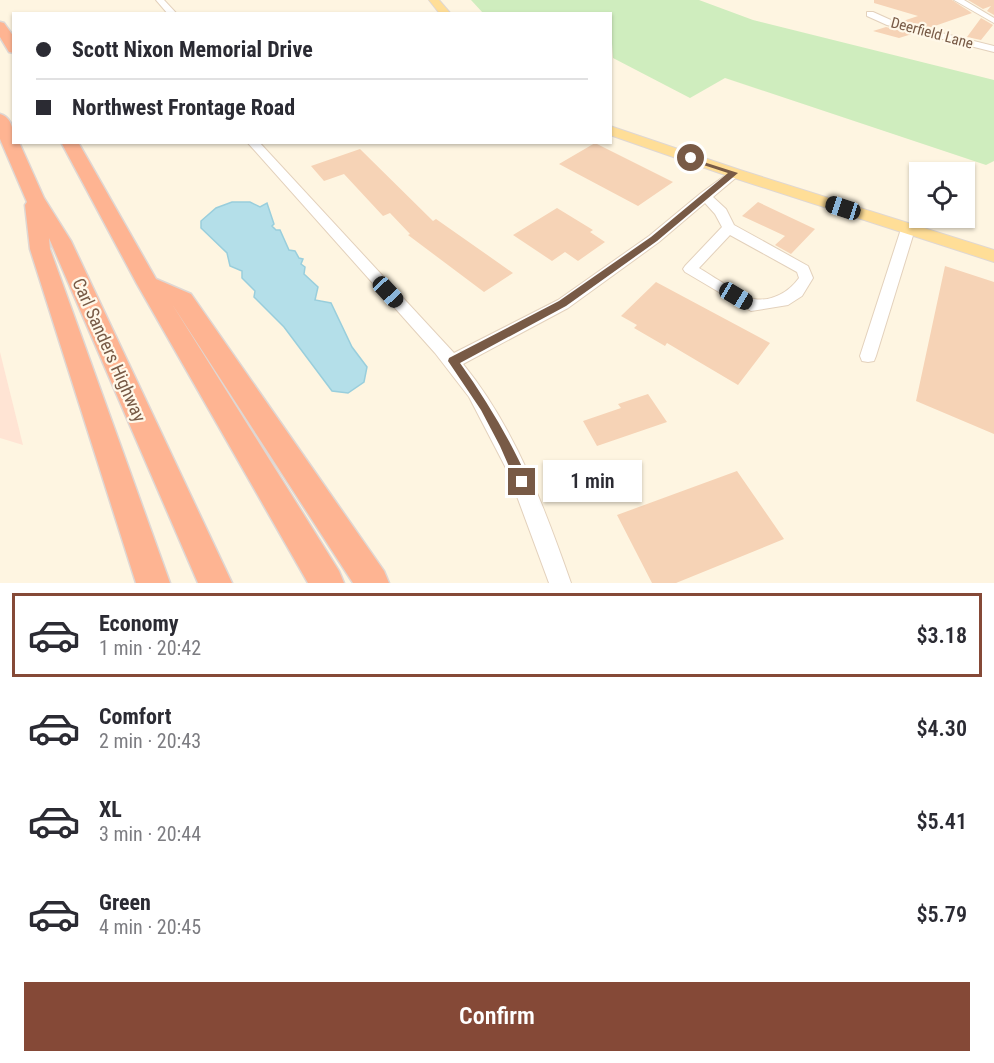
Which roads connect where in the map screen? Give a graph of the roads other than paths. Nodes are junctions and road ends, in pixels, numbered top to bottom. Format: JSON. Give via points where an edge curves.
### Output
{"nodes":[{"id":1,"x":160,"y":0,"type":"edge"},
{"id":2,"x":434,"y":0,"type":"edge"},
{"id":3,"x":958,"y":0,"type":"edge"},
{"id":4,"x":170,"y":12,"type":"edge"},
{"id":5,"x":444,"y":12,"type":"edge"},
{"id":6,"x":870,"y":14,"type":"dead end"},
{"id":7,"x":994,"y":21,"type":"edge"},
{"id":8,"x":0,"y":26,"type":"edge"},
{"id":9,"x":12,"y":46,"type":"edge"},
{"id":10,"x":994,"y":50,"type":"edge"},
{"id":11,"x":0,"y":119,"type":"edge"},
{"id":12,"x":612,"y":131,"type":"edge"},
{"id":13,"x":70,"y":144,"type":"edge"},
{"id":14,"x":254,"y":144,"type":"edge"},
{"id":15,"x":734,"y":173,"type":"junction"},
{"id":16,"x":705,"y":196,"type":"junction"},
{"id":17,"x":34,"y":198,"type":"junction"},
{"id":18,"x":729,"y":228,"type":"junction"},
{"id":19,"x":908,"y":229,"type":"junction"},
{"id":20,"x":994,"y":256,"type":"edge"},
{"id":21,"x":148,"y":284,"type":"junction"},
{"id":22,"x":868,"y":356,"type":"dead end"},
{"id":23,"x":453,"y":361,"type":"junction"},
{"id":24,"x":153,"y":583,"type":"edge"},
{"id":25,"x":215,"y":583,"type":"edge"},
{"id":26,"x":327,"y":583,"type":"edge"},
{"id":27,"x":372,"y":583,"type":"edge"},
{"id":28,"x":560,"y":583,"type":"edge"}],
"edges":[{"from":1,"to":4,"type":"street"},
{"from":2,"to":5,"type":"main road"},
{"from":3,"to":7,"type":"street"},
{"from":6,"to":10,"type":"street","name":"Deerfield Lane","via":[[890,24]]},
{"from":8,"to":9,"type":"highway"},
{"from":11,"to":17,"type":"highway","name":"Carl Sanders Highway"},
{"from":12,"to":15,"type":"main road"},
{"from":13,"to":21,"type":"highway"},
{"from":14,"to":23,"type":"street"},
{"from":15,"to":16,"type":"street"},
{"from":15,"to":19,"type":"main road"},
{"from":16,"to":18,"type":"street","via":[[721,212]]},
{"from":16,"to":23,"type":"street","via":[[654,239],[563,304]]},
{"from":17,"to":24,"type":"highway","via":[[40,249]]},
{"from":17,"to":25,"type":"highway","name":"Carl Sanders Highway","via":[[61,241]]},
{"from":18,"to":18,"type":"street","via":[[803,269],[806,278],[797,292],[783,301],[751,305],[690,269]]},
{"from":19,"to":20,"type":"main road"},
{"from":19,"to":22,"type":"street"},
{"from":21,"to":26,"type":"highway"},
{"from":21,"to":27,"type":"highway","via":[[183,300]]},
{"from":23,"to":28,"type":"street","via":[[505,443]]}]}
